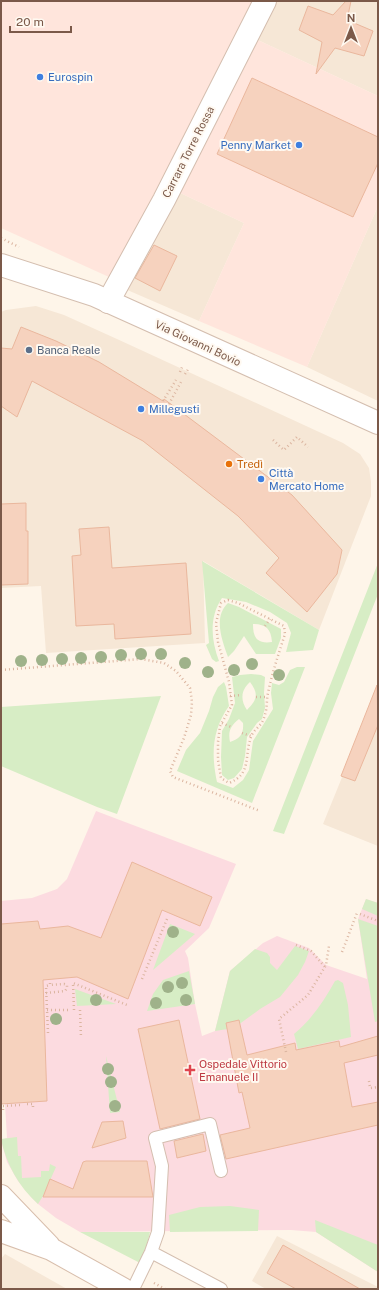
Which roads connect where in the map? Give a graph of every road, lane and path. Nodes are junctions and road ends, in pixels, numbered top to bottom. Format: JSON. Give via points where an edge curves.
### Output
{"nodes":[{"id":1,"x":265,"y":1,"type":"edge"},
{"id":2,"x":6,"y":269,"type":"edge"},
{"id":3,"x":101,"y":299,"type":"junction"},
{"id":4,"x":184,"y":365,"type":"dead end"},
{"id":5,"x":189,"y":368,"type":"dead end"},
{"id":6,"x":180,"y":372,"type":"dead end"},
{"id":7,"x":185,"y":374,"type":"dead end"},
{"id":8,"x":176,"y":380,"type":"dead end"},
{"id":9,"x":181,"y":382,"type":"dead end"},
{"id":10,"x":163,"y":401,"type":"dead end"},
{"id":11,"x":169,"y":404,"type":"dead end"},
{"id":12,"x":378,"y":423,"type":"edge"},
{"id":13,"x":273,"y":440,"type":"dead end"},
{"id":14,"x":308,"y":447,"type":"dead end"},
{"id":15,"x":270,"y":619,"type":"junction"},
{"id":16,"x":265,"y":626,"type":"dead end"},
{"id":17,"x":1,"y":670,"type":"edge"},
{"id":18,"x":230,"y":696,"type":"junction"},
{"id":19,"x":242,"y":696,"type":"dead end"},
{"id":20,"x":256,"y":696,"type":"dead end"},
{"id":21,"x":267,"y":696,"type":"junction"},
{"id":22,"x":222,"y":723,"type":"junction"},
{"id":23,"x":231,"y":728,"type":"dead end"},
{"id":24,"x":242,"y":733,"type":"dead end"},
{"id":25,"x":251,"y":736,"type":"junction"},
{"id":26,"x":260,"y":811,"type":"dead end"},
{"id":27,"x":167,"y":918,"type":"dead end"},
{"id":28,"x":378,"y":920,"type":"edge"},
{"id":29,"x":296,"y":945,"type":"dead end"},
{"id":30,"x":329,"y":946,"type":"dead end"},
{"id":31,"x":342,"y":952,"type":"dead end"},
{"id":32,"x":325,"y":967,"type":"junction"},
{"id":33,"x":50,"y":980,"type":"dead end"},
{"id":34,"x":142,"y":980,"type":"dead end"},
{"id":35,"x":50,"y":985,"type":"junction"},
{"id":36,"x":46,"y":993,"type":"junction"},
{"id":37,"x":127,"y":1005,"type":"dead end"},
{"id":38,"x":47,"y":1010,"type":"junction"},
{"id":39,"x":68,"y":1010,"type":"dead end"},
{"id":40,"x":74,"y":1010,"type":"dead end"},
{"id":41,"x":80,"y":1010,"type":"dead end"},
{"id":42,"x":48,"y":1033,"type":"dead end"},
{"id":43,"x":81,"y":1038,"type":"dead end"},
{"id":44,"x":286,"y":1052,"type":"dead end"},
{"id":45,"x":369,"y":1081,"type":"dead end"},
{"id":46,"x":378,"y":1087,"type":"edge"},
{"id":47,"x":27,"y":1104,"type":"dead end"},
{"id":48,"x":20,"y":1105,"type":"dead end"},
{"id":49,"x":33,"y":1107,"type":"dead end"},
{"id":50,"x":2,"y":1110,"type":"dead end"},
{"id":51,"x":221,"y":1172,"type":"dead end"},
{"id":52,"x":1,"y":1196,"type":"edge"},
{"id":53,"x":1,"y":1231,"type":"edge"},
{"id":54,"x":51,"y":1249,"type":"junction"},
{"id":55,"x":151,"y":1252,"type":"junction"},
{"id":56,"x":123,"y":1289,"type":"edge"},
{"id":57,"x":133,"y":1289,"type":"edge"},
{"id":58,"x":221,"y":1289,"type":"edge"}],
"edges":[{"from":1,"to":3,"type":"street","name":"Carrara Torre Rossa","via":[[164,200]]},
{"from":2,"to":3,"type":"street","name":"Via Giovanni Bovio"},
{"from":3,"to":12,"type":"street","name":"Via Giovanni Bovio"},
{"from":4,"to":6,"type":"path"},
{"from":5,"to":7,"type":"path"},
{"from":8,"to":10,"type":"path"},
{"from":9,"to":11,"type":"path"},
{"from":13,"to":14,"type":"path","via":[[284,450],[297,437]]},
{"from":15,"to":16,"type":"path"},
{"from":15,"to":18,"type":"path","via":[[238,602],[228,600],[221,603],[216,623]]},
{"from":15,"to":21,"type":"path","via":[[284,626],[285,634]]},
{"from":17,"to":26,"type":"path","via":[[141,659],[164,663],[176,671],[190,688],[192,702],[184,738],[170,771],[173,776]]},
{"from":18,"to":19,"type":"path"},
{"from":18,"to":22,"type":"path","via":[[232,705]]},
{"from":20,"to":21,"type":"path"},
{"from":21,"to":25,"type":"path","via":[[268,707],[263,721]]},
{"from":22,"to":23,"type":"path"},
{"from":22,"to":25,"type":"path","via":[[218,742],[219,769],[221,778],[229,783],[243,774]]},
{"from":24,"to":25,"type":"path"},
{"from":27,"to":34,"type":"path"},
{"from":28,"to":31,"type":"path","via":[[358,913]]},
{"from":29,"to":32,"type":"path","via":[[311,951]]},
{"from":30,"to":32,"type":"path"},
{"from":32,"to":44,"type":"path","via":[[308,996],[279,1019]]},
{"from":33,"to":35,"type":"path"},
{"from":35,"to":36,"type":"path","via":[[46,986]]},
{"from":35,"to":36,"type":"path","via":[[64,984],[67,988],[65,991]]},
{"from":36,"to":38,"type":"path"},
{"from":37,"to":40,"type":"path","via":[[73,983]]},
{"from":38,"to":39,"type":"path"},
{"from":38,"to":42,"type":"path"},
{"from":41,"to":43,"type":"path"},
{"from":45,"to":46,"type":"path","via":[[370,1088]]},
{"from":47,"to":49,"type":"path","via":[[33,1104]]},
{"from":48,"to":50,"type":"path","via":[[2,1106]]},
{"from":51,"to":55,"type":"lane","via":[[210,1124],[155,1138],[162,1166],[158,1232]]},
{"from":52,"to":54,"type":"street"},
{"from":53,"to":54,"type":"street"},
{"from":54,"to":56,"type":"street"},
{"from":55,"to":57,"type":"lane"},
{"from":55,"to":58,"type":"lane"}]}
